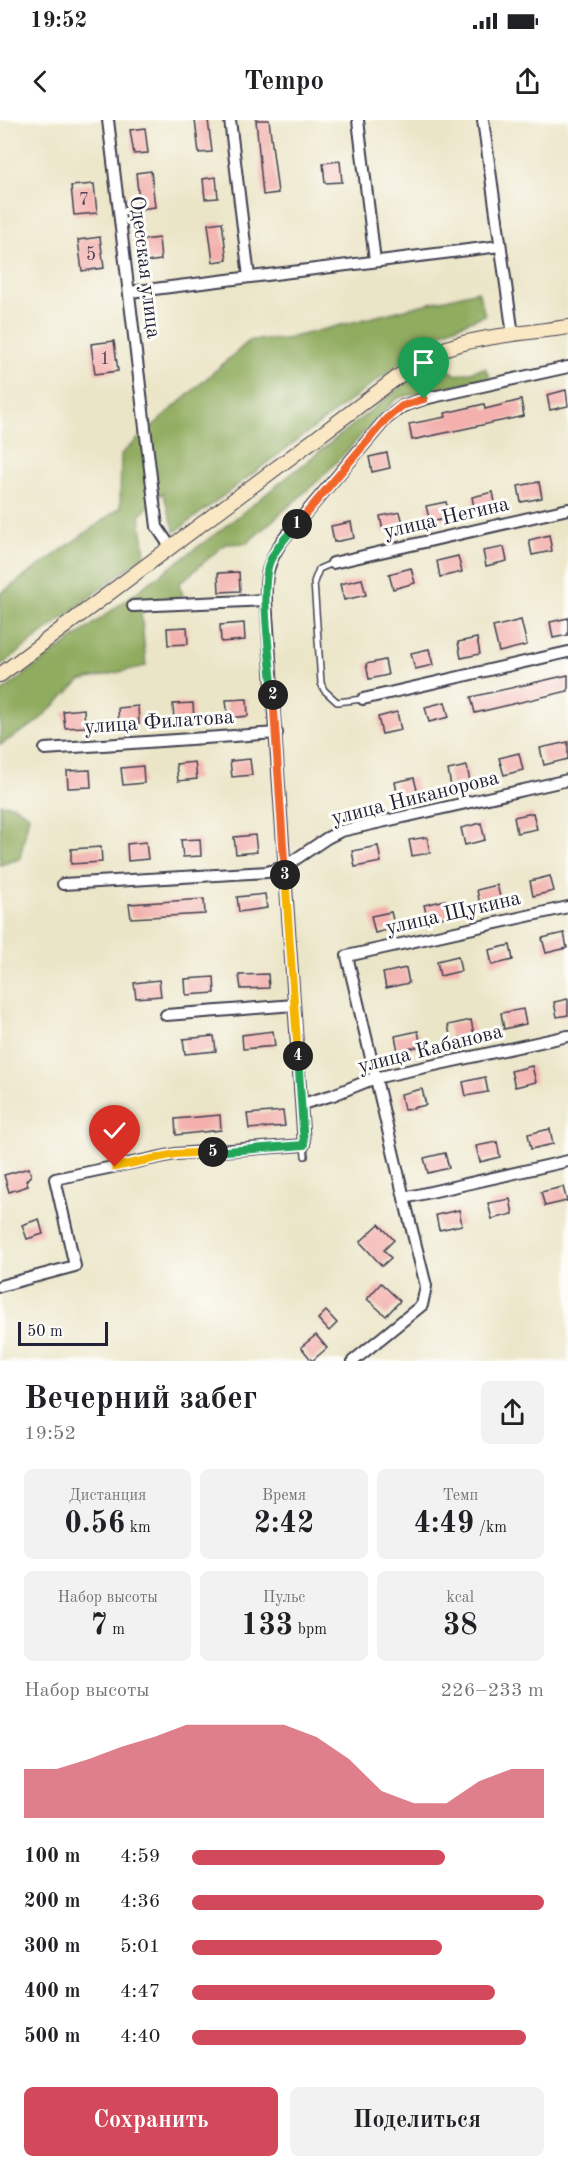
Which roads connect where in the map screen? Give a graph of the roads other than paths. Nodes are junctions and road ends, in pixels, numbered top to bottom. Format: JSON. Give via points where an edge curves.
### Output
{"nodes":[{"id":1,"x":108,"y":120,"type":"edge"},
{"id":2,"x":230,"y":120,"type":"edge"},
{"id":3,"x":358,"y":120,"type":"edge"},
{"id":4,"x":483,"y":120,"type":"edge"},
{"id":5,"x":500,"y":246,"type":"junction"},
{"id":6,"x":375,"y":261,"type":"junction"},
{"id":7,"x":249,"y":277,"type":"junction"},
{"id":8,"x":130,"y":292,"type":"junction"},
{"id":9,"x":568,"y":327,"type":"edge"},
{"id":10,"x":513,"y":335,"type":"junction"},
{"id":11,"x":568,"y":367,"type":"edge"},
{"id":12,"x":568,"y":509,"type":"edge"},
{"id":13,"x":171,"y":548,"type":"junction"},
{"id":14,"x":333,"y":563,"type":"joint"},
{"id":15,"x":266,"y":600,"type":"junction"},
{"id":16,"x":133,"y":606,"type":"dead end"},
{"id":17,"x":568,"y":652,"type":"edge"},
{"id":18,"x":0,"y":675,"type":"edge"},
{"id":19,"x":363,"y":699,"type":"joint"},
{"id":20,"x":277,"y":733,"type":"junction"},
{"id":21,"x":45,"y":749,"type":"dead end"},
{"id":22,"x":568,"y":780,"type":"edge"},
{"id":23,"x":284,"y":867,"type":"junction"},
{"id":24,"x":63,"y":884,"type":"dead end"},
{"id":25,"x":568,"y":907,"type":"edge"},
{"id":26,"x":294,"y":1005,"type":"junction"},
{"id":27,"x":166,"y":1015,"type":"dead end"},
{"id":28,"x":568,"y":1036,"type":"edge"},
{"id":29,"x":375,"y":1078,"type":"junction"},
{"id":30,"x":302,"y":1104,"type":"junction"},
{"id":31,"x":568,"y":1161,"type":"edge"},
{"id":32,"x":404,"y":1198,"type":"junction"},
{"id":33,"x":0,"y":1286,"type":"edge"},
{"id":34,"x":352,"y":1361,"type":"edge"}],
"edges":[{"from":1,"to":8,"type":"street","name":"Одесская улица"},
{"from":2,"to":7,"type":"street"},
{"from":3,"to":6,"type":"street"},
{"from":4,"to":5,"type":"street"},
{"from":5,"to":6,"type":"street"},
{"from":5,"to":10,"type":"street"},
{"from":6,"to":7,"type":"street"},
{"from":7,"to":8,"type":"street"},
{"from":8,"to":13,"type":"street","name":"Одесская улица","via":[[157,527]]},
{"from":9,"to":10,"type":"street"},
{"from":10,"to":13,"type":"street","via":[[458,345],[423,360]]},
{"from":11,"to":15,"type":"street","via":[[424,399],[394,412],[282,541],[270,559]]},
{"from":12,"to":14,"type":"street","name":"улица Негина"},
{"from":13,"to":18,"type":"street"},
{"from":14,"to":19,"type":"lane","via":[[319,569],[314,582],[321,683],[337,702]]},
{"from":15,"to":16,"type":"street"},
{"from":15,"to":20,"type":"street"},
{"from":17,"to":19,"type":"street"},
{"from":20,"to":21,"type":"street","name":"улица Филатова"},
{"from":20,"to":23,"type":"street"},
{"from":22,"to":23,"type":"street","name":"улица Никанорова","via":[[341,831]]},
{"from":23,"to":24,"type":"street","name":"улица Никанорова","via":[[267,872]]},
{"from":23,"to":26,"type":"street"},
{"from":25,"to":29,"type":"street","name":"улица Щукина","via":[[347,956]]},
{"from":26,"to":27,"type":"street"},
{"from":26,"to":30,"type":"street"},
{"from":28,"to":29,"type":"street","name":"улица Кабанова"},
{"from":29,"to":30,"type":"street","name":"улица Кабанова"},
{"from":29,"to":32,"type":"street"},
{"from":30,"to":33,"type":"street","via":[[305,1151],[175,1154],[54,1179],[75,1266]]},
{"from":31,"to":32,"type":"street"},
{"from":32,"to":34,"type":"street","via":[[426,1286],[422,1305]]}]}
